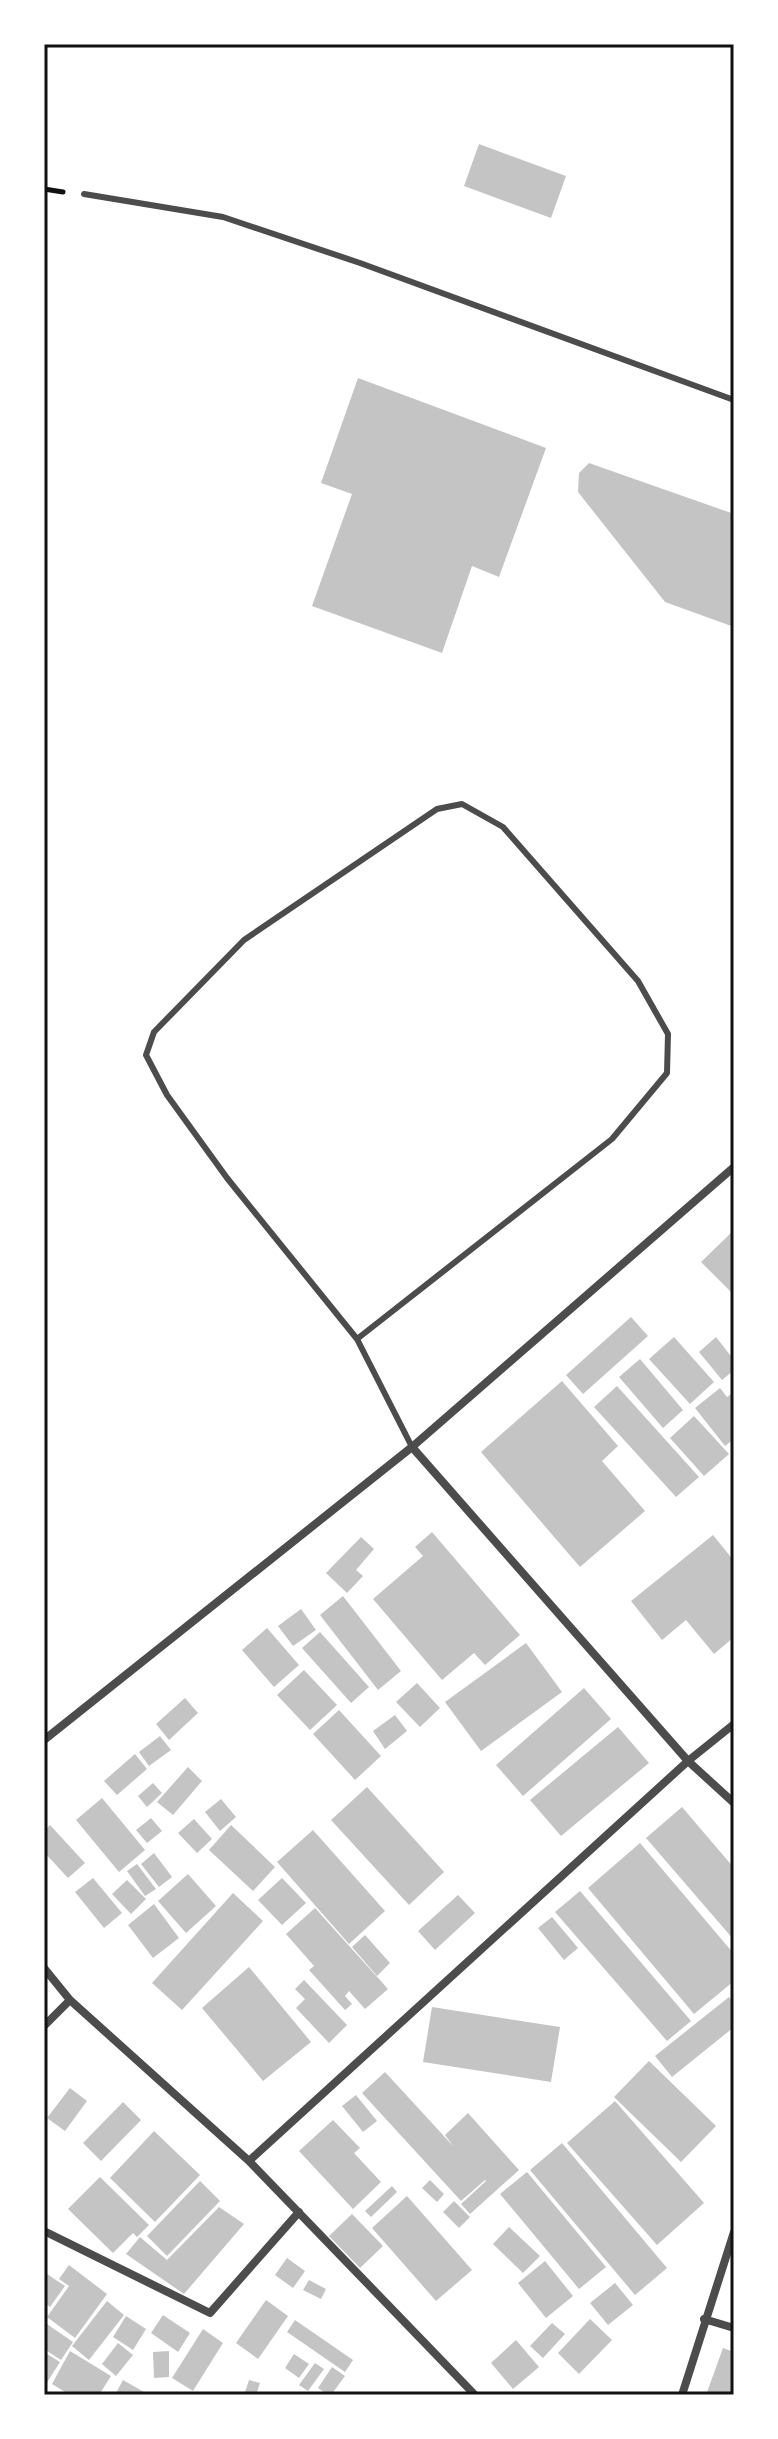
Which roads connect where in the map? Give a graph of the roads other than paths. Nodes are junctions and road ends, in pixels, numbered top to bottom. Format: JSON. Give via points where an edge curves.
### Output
{"nodes":[{"id":1,"x":84,"y":194,"type":"dead end"},
{"id":2,"x":734,"y":400,"type":"edge"},
{"id":3,"x":734,"y":1167,"type":"edge"},
{"id":4,"x":357,"y":1339,"type":"junction"},
{"id":5,"x":412,"y":1447,"type":"junction"},
{"id":6,"x":734,"y":1724,"type":"edge"},
{"id":7,"x":44,"y":1740,"type":"edge"},
{"id":8,"x":688,"y":1761,"type":"junction"},
{"id":9,"x":734,"y":1803,"type":"edge"},
{"id":10,"x":44,"y":1968,"type":"edge"},
{"id":11,"x":70,"y":2000,"type":"junction"},
{"id":12,"x":44,"y":2026,"type":"edge"},
{"id":13,"x":249,"y":2161,"type":"junction"},
{"id":14,"x":299,"y":2212,"type":"junction"},
{"id":15,"x":44,"y":2231,"type":"edge"},
{"id":16,"x":734,"y":2232,"type":"edge"},
{"id":17,"x":704,"y":2319,"type":"junction"},
{"id":18,"x":734,"y":2328,"type":"edge"},
{"id":19,"x":475,"y":2395,"type":"edge"},
{"id":20,"x":682,"y":2395,"type":"edge"}],
"edges":[{"from":1,"to":2,"type":"lane","via":[[223,217]]},
{"from":3,"to":5,"type":"street"},
{"from":4,"to":4,"type":"lane","via":[[227,1178],[167,1095],[146,1055],[154,1032],[244,940],[437,809],[462,804],[503,827],[638,981],[668,1034],[667,1073],[612,1139]]},
{"from":4,"to":5,"type":"lane"},
{"from":5,"to":7,"type":"street"},
{"from":5,"to":8,"type":"street"},
{"from":6,"to":8,"type":"street"},
{"from":8,"to":9,"type":"street"},
{"from":8,"to":13,"type":"street"},
{"from":10,"to":11,"type":"street"},
{"from":11,"to":12,"type":"street"},
{"from":11,"to":13,"type":"street"},
{"from":13,"to":14,"type":"street"},
{"from":14,"to":15,"type":"street","via":[[210,2313]]},
{"from":14,"to":19,"type":"street"},
{"from":16,"to":17,"type":"street"},
{"from":17,"to":18,"type":"street"},
{"from":17,"to":20,"type":"street"}]}
